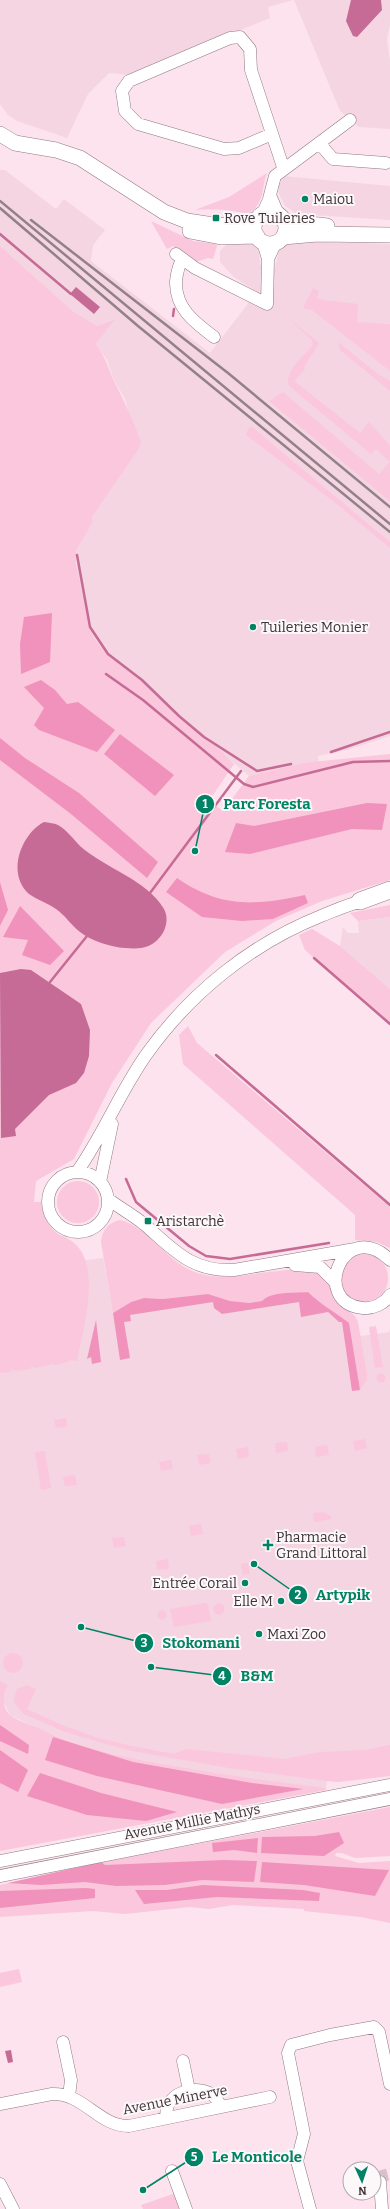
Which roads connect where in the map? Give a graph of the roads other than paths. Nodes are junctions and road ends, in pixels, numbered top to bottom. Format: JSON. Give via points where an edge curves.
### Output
{"nodes":[{"id":1,"x":350,"y":120,"type":"dead end"},
{"id":2,"x":0,"y":134,"type":"edge"},
{"id":3,"x":272,"y":134,"type":"junction"},
{"id":4,"x":319,"y":143,"type":"junction"},
{"id":5,"x":386,"y":163,"type":"dead end"},
{"id":6,"x":283,"y":167,"type":"junction"},
{"id":7,"x":127,"y":188,"type":"junction"},
{"id":8,"x":271,"y":217,"type":"junction"},
{"id":9,"x":390,"y":233,"type":"edge"},
{"id":10,"x":269,"y":239,"type":"junction"},
{"id":11,"x":214,"y":337,"type":"dead end"},
{"id":12,"x":390,"y":890,"type":"edge"},
{"id":13,"x":390,"y":897,"type":"edge"},
{"id":14,"x":360,"y":901,"type":"junction"},
{"id":15,"x":117,"y":1105,"type":"junction"},
{"id":16,"x":77,"y":1172,"type":"junction"},
{"id":17,"x":100,"y":1182,"type":"junction"},
{"id":18,"x":108,"y":1199,"type":"junction"},
{"id":19,"x":127,"y":1213,"type":"junction"},
{"id":20,"x":103,"y":1219,"type":"junction"},
{"id":21,"x":354,"y":1249,"type":"junction"},
{"id":22,"x":390,"y":1260,"type":"edge"},
{"id":23,"x":266,"y":1265,"type":"junction"},
{"id":24,"x":335,"y":1282,"type":"junction"},
{"id":25,"x":390,"y":1295,"type":"edge"},
{"id":26,"x":390,"y":1785,"type":"edge"},
{"id":27,"x":390,"y":1799,"type":"edge"},
{"id":28,"x":0,"y":1861,"type":"edge"},
{"id":29,"x":0,"y":1876,"type":"edge"},
{"id":30,"x":62,"y":2042,"type":"dead end"},
{"id":31,"x":183,"y":2061,"type":"dead end"},
{"id":32,"x":390,"y":2084,"type":"edge"},
{"id":33,"x":189,"y":2090,"type":"junction"},
{"id":34,"x":69,"y":2096,"type":"junction"},
{"id":35,"x":270,"y":2097,"type":"dead end"},
{"id":36,"x":0,"y":2104,"type":"edge"},
{"id":37,"x":220,"y":2107,"type":"junction"},
{"id":38,"x":167,"y":2118,"type":"junction"},
{"id":39,"x":172,"y":2172,"type":"dead end"},
{"id":40,"x":0,"y":2184,"type":"edge"},
{"id":41,"x":12,"y":2209,"type":"edge"},
{"id":42,"x":186,"y":2209,"type":"edge"},
{"id":43,"x":310,"y":2209,"type":"edge"}],
"edges":[{"from":1,"to":4,"type":"street"},
{"from":2,"to":7,"type":"main road","via":[[15,143],[56,150],[80,158]]},
{"from":3,"to":3,"type":"street","via":[[251,70],[250,50],[240,37],[230,38],[130,81],[122,91],[125,111],[138,124],[224,149],[239,148]]},
{"from":3,"to":6,"type":"street"},
{"from":4,"to":5,"type":"street","via":[[333,159]]},
{"from":4,"to":6,"type":"street"},
{"from":6,"to":8,"type":"street","via":[[271,183]]},
{"from":7,"to":8,"type":"main road","via":[[164,212],[198,224],[220,226]]},
{"from":7,"to":10,"type":"main road","via":[[146,207],[173,225],[209,236]]},
{"from":8,"to":9,"type":"main road"},
{"from":8,"to":10,"type":"main road","via":[[286,227]]},
{"from":8,"to":10,"type":"main road","via":[[254,228]]},
{"from":9,"to":10,"type":"main road","via":[[311,234]]},
{"from":10,"to":11,"type":"street","via":[[267,304],[179,257],[176,292],[179,304],[191,319]]},
{"from":12,"to":14,"type":"highway"},
{"from":13,"to":14,"type":"street"},
{"from":14,"to":15,"type":"street","via":[[275,937],[218,977],[180,1012],[160,1036]]},
{"from":15,"to":16,"type":"street"},
{"from":15,"to":17,"type":"street"},
{"from":16,"to":17,"type":"street","via":[[90,1174]]},
{"from":16,"to":20,"type":"street","via":[[55,1183],[48,1198],[50,1214],[61,1227],[77,1233],[89,1231]]},
{"from":17,"to":18,"type":"street"},
{"from":18,"to":19,"type":"street"},
{"from":18,"to":20,"type":"street"},
{"from":19,"to":20,"type":"street"},
{"from":19,"to":23,"type":"street","via":[[190,1262],[202,1267],[224,1271]]},
{"from":21,"to":22,"type":"street","via":[[374,1248]]},
{"from":21,"to":23,"type":"street"},
{"from":21,"to":24,"type":"street","via":[[339,1262]]},
{"from":23,"to":24,"type":"street","via":[[312,1265],[320,1267]]},
{"from":24,"to":25,"type":"street","via":[[344,1300],[362,1308],[376,1306]]},
{"from":26,"to":28,"type":"street","name":"Avenue Millie Mathys"},
{"from":27,"to":29,"type":"street","name":"Avenue Millie Mathys"},
{"from":30,"to":34,"type":"street","via":[[70,2080]]},
{"from":31,"to":33,"type":"street"},
{"from":32,"to":43,"type":"street","via":[[379,2032],[374,2027],[291,2045],[288,2053],[304,2134],[296,2161]]},
{"from":33,"to":37,"type":"street","via":[[212,2094],[218,2099]]},
{"from":33,"to":38,"type":"street","via":[[169,2104]]},
{"from":34,"to":36,"type":"street","name":"Avenue Minerve","via":[[52,2094]]},
{"from":34,"to":38,"type":"street","name":"Avenue Minerve","via":[[82,2102],[105,2120],[122,2126]]},
{"from":35,"to":37,"type":"street","name":"Avenue Minerve"},
{"from":37,"to":38,"type":"street","name":"Avenue Minerve"},
{"from":39,"to":42,"type":"street"},
{"from":40,"to":41,"type":"street"}]}
